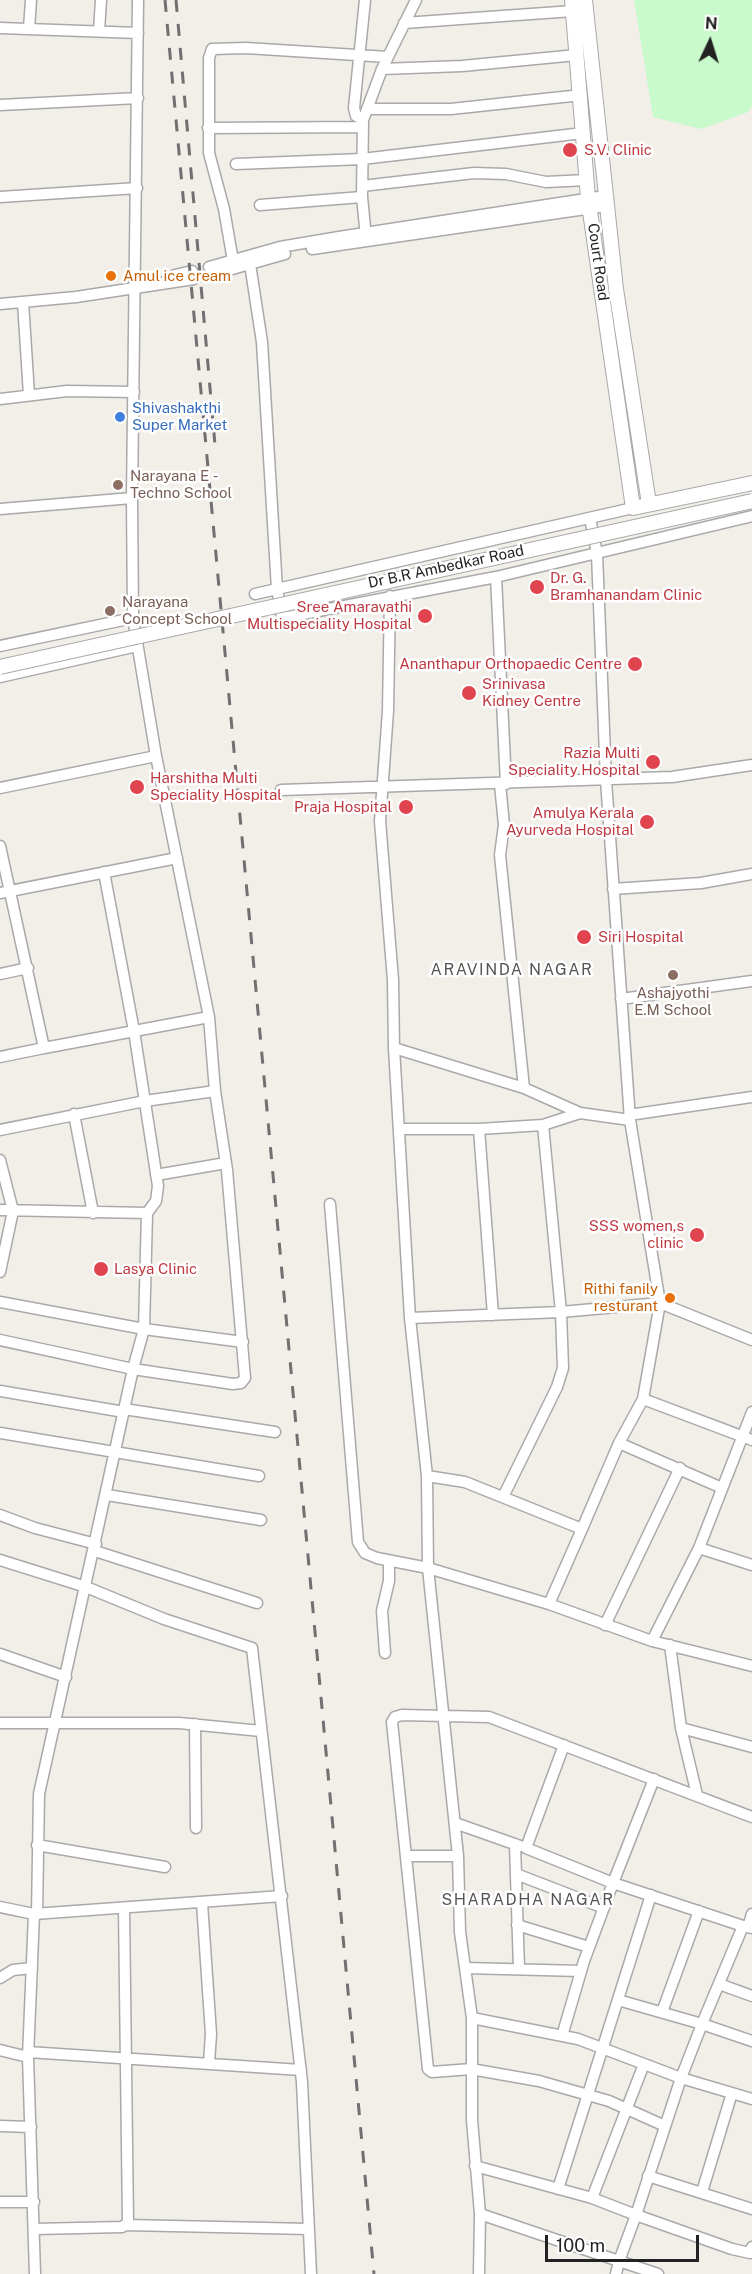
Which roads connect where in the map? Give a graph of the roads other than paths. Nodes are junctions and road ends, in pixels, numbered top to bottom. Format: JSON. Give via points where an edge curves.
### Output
{"nodes":[{"id":1,"x":31,"y":0,"type":"edge"},
{"id":2,"x":101,"y":0,"type":"edge"},
{"id":3,"x":138,"y":0,"type":"edge"},
{"id":4,"x":365,"y":0,"type":"edge"},
{"id":5,"x":416,"y":0,"type":"edge"},
{"id":6,"x":585,"y":0,"type":"edge"},
{"id":7,"x":572,"y":5,"type":"edge"},
{"id":8,"x":404,"y":23,"type":"junction"},
{"id":9,"x":0,"y":28,"type":"edge"},
{"id":10,"x":29,"y":29,"type":"junction"},
{"id":11,"x":99,"y":31,"type":"junction"},
{"id":12,"x":138,"y":33,"type":"junction"},
{"id":13,"x":577,"y":55,"type":"junction"},
{"id":14,"x":360,"y":56,"type":"junction"},
{"id":15,"x":388,"y":57,"type":"junction"},
{"id":16,"x":382,"y":69,"type":"junction"},
{"id":17,"x":581,"y":95,"type":"junction"},
{"id":18,"x":138,"y":98,"type":"junction"},
{"id":19,"x":0,"y":105,"type":"edge"},
{"id":20,"x":364,"y":118,"type":"junction"},
{"id":21,"x":208,"y":128,"type":"junction"},
{"id":22,"x":583,"y":133,"type":"junction"},
{"id":23,"x":362,"y":159,"type":"junction"},
{"id":24,"x":236,"y":164,"type":"dead end"},
{"id":25,"x":587,"y":180,"type":"junction"},
{"id":26,"x":137,"y":188,"type":"junction"},
{"id":27,"x":362,"y":192,"type":"junction"},
{"id":28,"x":0,"y":198,"type":"edge"},
{"id":29,"x":605,"y":201,"type":"junction"},
{"id":30,"x":589,"y":203,"type":"junction"},
{"id":31,"x":260,"y":205,"type":"dead end"},
{"id":32,"x":366,"y":236,"type":"junction"},
{"id":33,"x":234,"y":261,"type":"junction"},
{"id":34,"x":250,"y":264,"type":"junction"},
{"id":35,"x":193,"y":275,"type":"tunnel mouth"},
{"id":36,"x":135,"y":288,"type":"junction"},
{"id":37,"x":23,"y":302,"type":"junction"},
{"id":38,"x":0,"y":304,"type":"edge"},
{"id":39,"x":134,"y":392,"type":"junction"},
{"id":40,"x":29,"y":396,"type":"junction"},
{"id":41,"x":0,"y":399,"type":"edge"},
{"id":42,"x":752,"y":483,"type":"edge"},
{"id":43,"x":132,"y":498,"type":"junction"},
{"id":44,"x":752,"y":501,"type":"edge"},
{"id":45,"x":649,"y":504,"type":"junction"},
{"id":46,"x":633,"y":508,"type":"junction"},
{"id":47,"x":0,"y":509,"type":"edge"},
{"id":48,"x":752,"y":516,"type":"edge"},
{"id":49,"x":590,"y":518,"type":"junction"},
{"id":50,"x":597,"y":554,"type":"junction"},
{"id":51,"x":496,"y":577,"type":"junction"},
{"id":52,"x":277,"y":589,"type":"junction"},
{"id":53,"x":255,"y":594,"type":"dead end"},
{"id":54,"x":390,"y":596,"type":"junction"},
{"id":55,"x":133,"y":618,"type":"junction"},
{"id":56,"x":0,"y":646,"type":"edge"},
{"id":57,"x":137,"y":646,"type":"junction"},
{"id":58,"x":0,"y":667,"type":"edge"},
{"id":59,"x":0,"y":677,"type":"edge"},
{"id":60,"x":156,"y":756,"type":"junction"},
{"id":61,"x":752,"y":765,"type":"edge"},
{"id":62,"x":606,"y":780,"type":"junction"},
{"id":63,"x":503,"y":784,"type":"junction"},
{"id":64,"x":0,"y":788,"type":"edge"},
{"id":65,"x":382,"y":788,"type":"junction"},
{"id":66,"x":281,"y":790,"type":"dead end"},
{"id":67,"x":0,"y":846,"type":"edge"},
{"id":68,"x":177,"y":858,"type":"junction"},
{"id":69,"x":104,"y":872,"type":"junction"},
{"id":70,"x":752,"y":874,"type":"edge"},
{"id":71,"x":613,"y":889,"type":"junction"},
{"id":72,"x":5,"y":891,"type":"edge"},
{"id":73,"x":28,"y":968,"type":"junction"},
{"id":74,"x":0,"y":974,"type":"edge"},
{"id":75,"x":752,"y":981,"type":"edge"},
{"id":76,"x":621,"y":999,"type":"junction"},
{"id":77,"x":209,"y":1017,"type":"junction"},
{"id":78,"x":134,"y":1031,"type":"junction"},
{"id":79,"x":44,"y":1048,"type":"junction"},
{"id":80,"x":394,"y":1048,"type":"junction"},
{"id":81,"x":0,"y":1057,"type":"edge"},
{"id":82,"x":524,"y":1088,"type":"junction"},
{"id":83,"x":214,"y":1091,"type":"junction"},
{"id":84,"x":752,"y":1097,"type":"edge"},
{"id":85,"x":146,"y":1101,"type":"junction"},
{"id":86,"x":580,"y":1113,"type":"junction"},
{"id":87,"x":74,"y":1114,"type":"junction"},
{"id":88,"x":629,"y":1118,"type":"junction"},
{"id":89,"x":543,"y":1125,"type":"junction"},
{"id":90,"x":0,"y":1129,"type":"edge"},
{"id":91,"x":400,"y":1129,"type":"junction"},
{"id":92,"x":479,"y":1129,"type":"junction"},
{"id":93,"x":0,"y":1160,"type":"edge"},
{"id":94,"x":226,"y":1163,"type":"junction"},
{"id":95,"x":156,"y":1175,"type":"junction"},
{"id":96,"x":330,"y":1204,"type":"dead end"},
{"id":97,"x":0,"y":1210,"type":"edge"},
{"id":98,"x":13,"y":1210,"type":"junction"},
{"id":99,"x":93,"y":1213,"type":"junction"},
{"id":100,"x":147,"y":1213,"type":"junction"},
{"id":101,"x":0,"y":1272,"type":"edge"},
{"id":102,"x":0,"y":1302,"type":"edge"},
{"id":103,"x":660,"y":1303,"type":"junction"},
{"id":104,"x":561,"y":1312,"type":"junction"},
{"id":105,"x":493,"y":1315,"type":"junction"},
{"id":106,"x":410,"y":1318,"type":"junction"},
{"id":107,"x":144,"y":1329,"type":"junction"},
{"id":108,"x":0,"y":1340,"type":"edge"},
{"id":109,"x":752,"y":1340,"type":"edge"},
{"id":110,"x":243,"y":1342,"type":"junction"},
{"id":111,"x":133,"y":1369,"type":"junction"},
{"id":112,"x":0,"y":1391,"type":"edge"},
{"id":113,"x":643,"y":1399,"type":"junction"},
{"id":114,"x":124,"y":1411,"type":"junction"},
{"id":115,"x":752,"y":1412,"type":"edge"},
{"id":116,"x":275,"y":1432,"type":"dead end"},
{"id":117,"x":0,"y":1433,"type":"edge"},
{"id":118,"x":747,"y":1439,"type":"edge"},
{"id":119,"x":620,"y":1443,"type":"junction"},
{"id":120,"x":116,"y":1451,"type":"junction"},
{"id":121,"x":680,"y":1468,"type":"junction"},
{"id":122,"x":259,"y":1476,"type":"dead end"},
{"id":123,"x":427,"y":1476,"type":"junction"},
{"id":124,"x":722,"y":1488,"type":"junction"},
{"id":125,"x":107,"y":1495,"type":"junction"},
{"id":126,"x":503,"y":1497,"type":"junction"},
{"id":127,"x":0,"y":1515,"type":"edge"},
{"id":128,"x":261,"y":1520,"type":"dead end"},
{"id":129,"x":582,"y":1529,"type":"junction"},
{"id":130,"x":95,"y":1547,"type":"junction"},
{"id":131,"x":699,"y":1548,"type":"junction"},
{"id":132,"x":0,"y":1560,"type":"edge"},
{"id":133,"x":389,"y":1562,"type":"junction"},
{"id":134,"x":752,"y":1565,"type":"edge"},
{"id":135,"x":428,"y":1568,"type":"junction"},
{"id":136,"x":86,"y":1587,"type":"junction"},
{"id":137,"x":257,"y":1603,"type":"dead end"},
{"id":138,"x":549,"y":1604,"type":"junction"},
{"id":139,"x":605,"y":1625,"type":"junction"},
{"id":140,"x":652,"y":1641,"type":"junction"},
{"id":141,"x":670,"y":1645,"type":"junction"},
{"id":142,"x":0,"y":1653,"type":"edge"},
{"id":143,"x":385,"y":1653,"type":"dead end"},
{"id":144,"x":752,"y":1666,"type":"edge"},
{"id":145,"x":66,"y":1677,"type":"junction"},
{"id":146,"x":444,"y":1716,"type":"junction"},
{"id":147,"x":56,"y":1722,"type":"junction"},
{"id":148,"x":0,"y":1723,"type":"edge"},
{"id":149,"x":195,"y":1724,"type":"junction"},
{"id":150,"x":681,"y":1728,"type":"junction"},
{"id":151,"x":261,"y":1731,"type":"junction"},
{"id":152,"x":564,"y":1745,"type":"junction"},
{"id":153,"x":752,"y":1747,"type":"edge"},
{"id":154,"x":654,"y":1779,"type":"junction"},
{"id":155,"x":697,"y":1796,"type":"junction"},
{"id":156,"x":752,"y":1817,"type":"edge"},
{"id":157,"x":455,"y":1824,"type":"junction"},
{"id":158,"x":196,"y":1828,"type":"dead end"},
{"id":159,"x":515,"y":1844,"type":"junction"},
{"id":160,"x":37,"y":1845,"type":"junction"},
{"id":161,"x":526,"y":1848,"type":"junction"},
{"id":162,"x":405,"y":1856,"type":"junction"},
{"id":163,"x":458,"y":1856,"type":"junction"},
{"id":164,"x":165,"y":1866,"type":"dead end"},
{"id":165,"x":516,"y":1874,"type":"junction"},
{"id":166,"x":613,"y":1883,"type":"junction"},
{"id":167,"x":651,"y":1895,"type":"junction"},
{"id":168,"x":282,"y":1896,"type":"junction"},
{"id":169,"x":202,"y":1903,"type":"junction"},
{"id":170,"x":0,"y":1907,"type":"edge"},
{"id":171,"x":604,"y":1908,"type":"junction"},
{"id":172,"x":124,"y":1909,"type":"junction"},
{"id":173,"x":699,"y":1911,"type":"junction"},
{"id":174,"x":36,"y":1914,"type":"junction"},
{"id":175,"x":752,"y":1914,"type":"edge"},
{"id":176,"x":517,"y":1925,"type":"junction"},
{"id":177,"x":747,"y":1927,"type":"edge"},
{"id":178,"x":589,"y":1947,"type":"junction"},
{"id":179,"x":32,"y":1968,"type":"junction"},
{"id":180,"x":465,"y":1968,"type":"junction"},
{"id":181,"x":519,"y":1969,"type":"junction"},
{"id":182,"x":581,"y":1971,"type":"junction"},
{"id":183,"x":0,"y":1978,"type":"edge"},
{"id":184,"x":719,"y":1984,"type":"junction"},
{"id":185,"x":752,"y":1996,"type":"edge"},
{"id":186,"x":618,"y":2000,"type":"junction"},
{"id":187,"x":662,"y":2012,"type":"junction"},
{"id":188,"x":471,"y":2018,"type":"junction"},
{"id":189,"x":702,"y":2024,"type":"junction"},
{"id":190,"x":562,"y":2036,"type":"junction"},
{"id":191,"x":752,"y":2041,"type":"edge"},
{"id":192,"x":603,"y":2049,"type":"junction"},
{"id":193,"x":0,"y":2050,"type":"edge"},
{"id":194,"x":28,"y":2055,"type":"junction"},
{"id":195,"x":124,"y":2058,"type":"junction"},
{"id":196,"x":209,"y":2063,"type":"junction"},
{"id":197,"x":644,"y":2064,"type":"junction"},
{"id":198,"x":471,"y":2069,"type":"junction"},
{"id":199,"x":301,"y":2070,"type":"junction"},
{"id":200,"x":681,"y":2078,"type":"junction"},
{"id":201,"x":732,"y":2093,"type":"junction"},
{"id":202,"x":588,"y":2095,"type":"junction"},
{"id":203,"x":752,"y":2099,"type":"edge"},
{"id":204,"x":626,"y":2109,"type":"junction"},
{"id":205,"x":0,"y":2126,"type":"edge"},
{"id":206,"x":665,"y":2126,"type":"junction"},
{"id":207,"x":31,"y":2127,"type":"junction"},
{"id":208,"x":476,"y":2166,"type":"junction"},
{"id":209,"x":648,"y":2176,"type":"junction"},
{"id":210,"x":558,"y":2189,"type":"junction"},
{"id":211,"x":702,"y":2192,"type":"junction"},
{"id":212,"x":592,"y":2198,"type":"junction"},
{"id":213,"x":0,"y":2202,"type":"edge"},
{"id":214,"x":34,"y":2202,"type":"junction"},
{"id":215,"x":752,"y":2208,"type":"edge"},
{"id":216,"x":480,"y":2214,"type":"junction"},
{"id":217,"x":636,"y":2216,"type":"junction"},
{"id":218,"x":126,"y":2225,"type":"junction"},
{"id":219,"x":35,"y":2229,"type":"junction"},
{"id":220,"x":309,"y":2229,"type":"junction"},
{"id":221,"x":752,"y":2247,"type":"edge"},
{"id":222,"x":619,"y":2261,"type":"junction"},
{"id":223,"x":35,"y":2274,"type":"edge"},
{"id":224,"x":311,"y":2274,"type":"edge"},
{"id":225,"x":479,"y":2274,"type":"edge"},
{"id":226,"x":616,"y":2274,"type":"edge"},
{"id":227,"x":658,"y":2274,"type":"edge"}],
"edges":[{"from":1,"to":10,"type":"street"},
{"from":2,"to":11,"type":"street"},
{"from":3,"to":12,"type":"street"},
{"from":4,"to":14,"type":"street"},
{"from":5,"to":8,"type":"street"},
{"from":6,"to":29,"type":"street","name":"Court Road"},
{"from":7,"to":8,"type":"street"},
{"from":7,"to":13,"type":"street","name":"Court Road"},
{"from":8,"to":15,"type":"street"},
{"from":9,"to":10,"type":"street"},
{"from":10,"to":11,"type":"street"},
{"from":11,"to":12,"type":"street"},
{"from":12,"to":18,"type":"street"},
{"from":13,"to":16,"type":"street"},
{"from":13,"to":17,"type":"street","name":"Court Road"},
{"from":14,"to":15,"type":"street"},
{"from":14,"to":20,"type":"street","via":[[354,108],[356,116]]},
{"from":14,"to":21,"type":"street","via":[[246,48],[212,50]]},
{"from":15,"to":16,"type":"street"},
{"from":16,"to":20,"type":"street"},
{"from":17,"to":20,"type":"street"},
{"from":17,"to":22,"type":"street","name":"Court Road"},
{"from":18,"to":19,"type":"street"},
{"from":18,"to":26,"type":"street"},
{"from":20,"to":21,"type":"street"},
{"from":20,"to":23,"type":"street"},
{"from":21,"to":33,"type":"street","via":[[209,153]]},
{"from":22,"to":23,"type":"street"},
{"from":22,"to":25,"type":"street","name":"Court Road"},
{"from":23,"to":24,"type":"street"},
{"from":23,"to":27,"type":"street"},
{"from":25,"to":27,"type":"street","via":[[546,182],[482,173]]},
{"from":25,"to":30,"type":"street","name":"Court Road"},
{"from":26,"to":28,"type":"street"},
{"from":26,"to":36,"type":"street"},
{"from":27,"to":31,"type":"street"},
{"from":27,"to":32,"type":"street"},
{"from":29,"to":30,"type":"street"},
{"from":29,"to":45,"type":"street","name":"Court Road"},
{"from":30,"to":32,"type":"street"},
{"from":30,"to":46,"type":"street","name":"Court Road"},
{"from":32,"to":33,"type":"street","via":[[280,247]]},
{"from":32,"to":34,"type":"street"},
{"from":33,"to":34,"type":"street","via":[[210,271]]},
{"from":34,"to":52,"type":"street","via":[[262,342]]},
{"from":35,"to":36,"type":"street"},
{"from":36,"to":37,"type":"street"},
{"from":36,"to":39,"type":"street"},
{"from":37,"to":38,"type":"street"},
{"from":37,"to":40,"type":"street"},
{"from":39,"to":40,"type":"street","via":[[67,391]]},
{"from":39,"to":43,"type":"street"},
{"from":40,"to":41,"type":"street"},
{"from":42,"to":45,"type":"street"},
{"from":43,"to":47,"type":"street"},
{"from":43,"to":55,"type":"street"},
{"from":44,"to":58,"type":"street","name":"Dr B.R Ambedkar Road","bridge":true},
{"from":45,"to":46,"type":"street"},
{"from":46,"to":49,"type":"street"},
{"from":48,"to":50,"type":"street"},
{"from":49,"to":50,"type":"street"},
{"from":49,"to":52,"type":"street"},
{"from":50,"to":51,"type":"street"},
{"from":50,"to":62,"type":"street"},
{"from":51,"to":54,"type":"street"},
{"from":51,"to":63,"type":"street"},
{"from":52,"to":53,"type":"street"},
{"from":52,"to":54,"type":"street","via":[[282,618]]},
{"from":54,"to":65,"type":"street"},
{"from":55,"to":56,"type":"street"},
{"from":55,"to":57,"type":"street"},
{"from":57,"to":59,"type":"street"},
{"from":57,"to":60,"type":"street"},
{"from":60,"to":64,"type":"street"},
{"from":60,"to":68,"type":"street"},
{"from":61,"to":62,"type":"street","via":[[672,777]]},
{"from":62,"to":63,"type":"street"},
{"from":62,"to":71,"type":"street"},
{"from":63,"to":65,"type":"street"},
{"from":63,"to":82,"type":"street","via":[[500,855]]},
{"from":65,"to":66,"type":"street"},
{"from":65,"to":80,"type":"street","via":[[380,821],[390,925]]},
{"from":67,"to":72,"type":"street"},
{"from":68,"to":69,"type":"street"},
{"from":68,"to":77,"type":"street"},
{"from":69,"to":72,"type":"street"},
{"from":69,"to":78,"type":"street"},
{"from":70,"to":71,"type":"street","via":[[701,883]]},
{"from":71,"to":76,"type":"street"},
{"from":72,"to":73,"type":"street"},
{"from":73,"to":74,"type":"street"},
{"from":73,"to":79,"type":"street"},
{"from":75,"to":76,"type":"street"},
{"from":76,"to":88,"type":"street"},
{"from":77,"to":78,"type":"street"},
{"from":77,"to":83,"type":"street"},
{"from":78,"to":79,"type":"street"},
{"from":78,"to":85,"type":"street"},
{"from":79,"to":81,"type":"street"},
{"from":80,"to":82,"type":"street"},
{"from":80,"to":91,"type":"street"},
{"from":82,"to":86,"type":"street"},
{"from":83,"to":85,"type":"street"},
{"from":83,"to":94,"type":"street"},
{"from":84,"to":88,"type":"street"},
{"from":85,"to":87,"type":"street"},
{"from":85,"to":95,"type":"street"},
{"from":86,"to":88,"type":"street"},
{"from":86,"to":89,"type":"street"},
{"from":87,"to":90,"type":"street"},
{"from":87,"to":99,"type":"street"},
{"from":88,"to":103,"type":"street"},
{"from":89,"to":92,"type":"street"},
{"from":89,"to":104,"type":"street"},
{"from":91,"to":92,"type":"street"},
{"from":91,"to":106,"type":"street"},
{"from":92,"to":105,"type":"street"},
{"from":93,"to":98,"type":"street"},
{"from":94,"to":95,"type":"street"},
{"from":94,"to":110,"type":"street"},
{"from":95,"to":100,"type":"street","via":[[156,1201]]},
{"from":96,"to":133,"type":"street","via":[[357,1537],[365,1553]]},
{"from":97,"to":98,"type":"street"},
{"from":98,"to":99,"type":"street"},
{"from":98,"to":101,"type":"street"},
{"from":99,"to":100,"type":"street"},
{"from":100,"to":107,"type":"street"},
{"from":102,"to":107,"type":"street"},
{"from":103,"to":104,"type":"street"},
{"from":103,"to":109,"type":"street"},
{"from":103,"to":113,"type":"street"},
{"from":104,"to":105,"type":"street"},
{"from":104,"to":126,"type":"street","via":[[560,1381]]},
{"from":105,"to":106,"type":"street"},
{"from":106,"to":123,"type":"street"},
{"from":107,"to":110,"type":"street"},
{"from":107,"to":111,"type":"street"},
{"from":108,"to":111,"type":"street"},
{"from":110,"to":111,"type":"street","via":[[245,1378],[241,1383]]},
{"from":111,"to":114,"type":"street"},
{"from":112,"to":114,"type":"street"},
{"from":113,"to":118,"type":"street"},
{"from":113,"to":119,"type":"street"},
{"from":114,"to":116,"type":"street"},
{"from":114,"to":120,"type":"street"},
{"from":115,"to":118,"type":"street"},
{"from":117,"to":120,"type":"street"},
{"from":118,"to":124,"type":"street"},
{"from":119,"to":121,"type":"street"},
{"from":119,"to":129,"type":"street"},
{"from":120,"to":122,"type":"street"},
{"from":120,"to":125,"type":"street"},
{"from":121,"to":124,"type":"street"},
{"from":121,"to":139,"type":"street"},
{"from":123,"to":126,"type":"street","via":[[465,1482]]},
{"from":123,"to":135,"type":"street"},
{"from":124,"to":131,"type":"street"},
{"from":125,"to":128,"type":"street"},
{"from":125,"to":130,"type":"street"},
{"from":126,"to":129,"type":"street"},
{"from":127,"to":130,"type":"street"},
{"from":129,"to":138,"type":"street"},
{"from":130,"to":136,"type":"street"},
{"from":130,"to":137,"type":"street"},
{"from":131,"to":134,"type":"street"},
{"from":131,"to":140,"type":"street"},
{"from":132,"to":136,"type":"street"},
{"from":133,"to":135,"type":"street"},
{"from":133,"to":143,"type":"street","via":[[382,1611]]},
{"from":135,"to":138,"type":"street"},
{"from":135,"to":146,"type":"street"},
{"from":136,"to":145,"type":"street"},
{"from":136,"to":151,"type":"street","via":[[164,1619],[252,1648]]},
{"from":138,"to":139,"type":"street"},
{"from":139,"to":140,"type":"street"},
{"from":140,"to":141,"type":"street"},
{"from":141,"to":144,"type":"street"},
{"from":141,"to":150,"type":"street"},
{"from":142,"to":145,"type":"street"},
{"from":145,"to":147,"type":"street"},
{"from":146,"to":152,"type":"street","via":[[489,1717]]},
{"from":146,"to":157,"type":"street"},
{"from":146,"to":162,"type":"street","via":[[402,1715],[392,1722]]},
{"from":147,"to":148,"type":"street"},
{"from":147,"to":149,"type":"street"},
{"from":147,"to":160,"type":"street","via":[[37,1805]]},
{"from":149,"to":151,"type":"street"},
{"from":149,"to":158,"type":"street"},
{"from":150,"to":153,"type":"street"},
{"from":150,"to":155,"type":"street"},
{"from":151,"to":168,"type":"street"},
{"from":152,"to":154,"type":"street"},
{"from":152,"to":161,"type":"street"},
{"from":154,"to":155,"type":"street"},
{"from":154,"to":166,"type":"street"},
{"from":155,"to":156,"type":"street"},
{"from":157,"to":159,"type":"street"},
{"from":157,"to":163,"type":"street"},
{"from":159,"to":161,"type":"street"},
{"from":159,"to":165,"type":"street"},
{"from":160,"to":164,"type":"street"},
{"from":160,"to":174,"type":"street"},
{"from":161,"to":166,"type":"street"},
{"from":162,"to":163,"type":"street"},
{"from":162,"to":198,"type":"street","via":[[428,2069]]},
{"from":163,"to":180,"type":"street"},
{"from":165,"to":171,"type":"street"},
{"from":165,"to":176,"type":"street"},
{"from":166,"to":167,"type":"street"},
{"from":166,"to":171,"type":"street"},
{"from":167,"to":173,"type":"street"},
{"from":167,"to":186,"type":"street"},
{"from":168,"to":169,"type":"street"},
{"from":168,"to":199,"type":"street"},
{"from":169,"to":172,"type":"street"},
{"from":169,"to":196,"type":"street","via":[[211,2034]]},
{"from":170,"to":174,"type":"street"},
{"from":171,"to":178,"type":"street"},
{"from":172,"to":174,"type":"street"},
{"from":172,"to":195,"type":"street"},
{"from":173,"to":177,"type":"street"},
{"from":173,"to":187,"type":"street"},
{"from":174,"to":179,"type":"street"},
{"from":175,"to":177,"type":"street"},
{"from":176,"to":178,"type":"street"},
{"from":176,"to":181,"type":"street"},
{"from":177,"to":184,"type":"street"},
{"from":178,"to":182,"type":"street"},
{"from":179,"to":183,"type":"street","via":[[13,1970]]},
{"from":179,"to":194,"type":"street"},
{"from":180,"to":181,"type":"street"},
{"from":180,"to":188,"type":"street"},
{"from":181,"to":182,"type":"street"},
{"from":182,"to":190,"type":"street"},
{"from":184,"to":185,"type":"street"},
{"from":184,"to":189,"type":"street"},
{"from":186,"to":187,"type":"street"},
{"from":186,"to":192,"type":"street"},
{"from":187,"to":189,"type":"street"},
{"from":188,"to":190,"type":"street"},
{"from":188,"to":198,"type":"street"},
{"from":189,"to":191,"type":"street"},
{"from":189,"to":200,"type":"street"},
{"from":190,"to":192,"type":"street"},
{"from":192,"to":197,"type":"street"},
{"from":192,"to":202,"type":"street"},
{"from":193,"to":194,"type":"street"},
{"from":194,"to":195,"type":"street"},
{"from":194,"to":207,"type":"street"},
{"from":195,"to":196,"type":"street"},
{"from":195,"to":218,"type":"street","via":[[129,2220]]},
{"from":196,"to":199,"type":"street"},
{"from":197,"to":200,"type":"street"},
{"from":197,"to":204,"type":"street"},
{"from":198,"to":202,"type":"street","via":[[539,2081]]},
{"from":198,"to":208,"type":"street"},
{"from":199,"to":220,"type":"street"},
{"from":200,"to":201,"type":"street"},
{"from":200,"to":206,"type":"street"},
{"from":201,"to":203,"type":"street"},
{"from":201,"to":211,"type":"street"},
{"from":202,"to":204,"type":"street"},
{"from":202,"to":210,"type":"street"},
{"from":204,"to":206,"type":"street"},
{"from":204,"to":212,"type":"street"},
{"from":205,"to":207,"type":"street"},
{"from":206,"to":209,"type":"street"},
{"from":207,"to":214,"type":"street"},
{"from":208,"to":210,"type":"street"},
{"from":208,"to":216,"type":"street"},
{"from":209,"to":211,"type":"street"},
{"from":209,"to":217,"type":"street"},
{"from":210,"to":212,"type":"street"},
{"from":211,"to":215,"type":"street"},
{"from":212,"to":217,"type":"street"},
{"from":213,"to":214,"type":"street"},
{"from":214,"to":219,"type":"street"},
{"from":216,"to":222,"type":"street"},
{"from":216,"to":225,"type":"street"},
{"from":217,"to":221,"type":"street","via":[[750,2253]]},
{"from":217,"to":222,"type":"street"},
{"from":218,"to":219,"type":"street"},
{"from":218,"to":220,"type":"street"},
{"from":219,"to":223,"type":"street"},
{"from":220,"to":224,"type":"street"},
{"from":222,"to":226,"type":"street"},
{"from":222,"to":227,"type":"street"}]}
